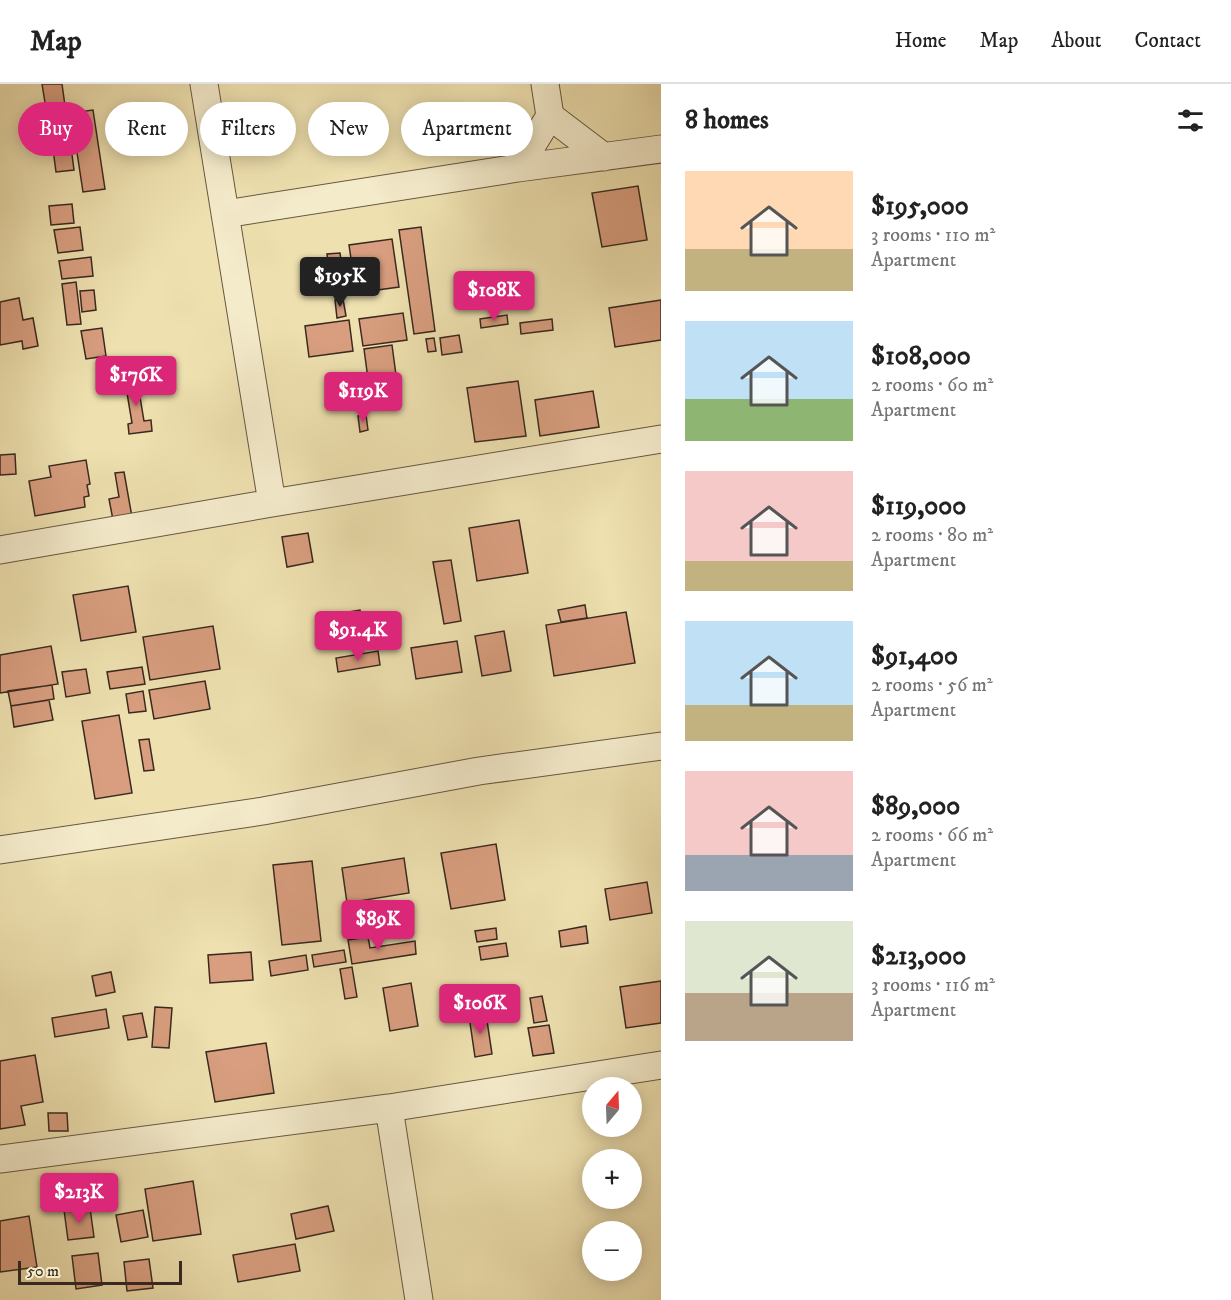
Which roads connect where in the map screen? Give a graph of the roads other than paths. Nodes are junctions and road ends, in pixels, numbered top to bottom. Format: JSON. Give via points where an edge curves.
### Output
{"nodes":[{"id":1,"x":204,"y":84,"type":"edge"},
{"id":2,"x":544,"y":84,"type":"edge"},
{"id":3,"x":550,"y":116,"type":"junction"},
{"id":4,"x":661,"y":149,"type":"edge"},
{"id":5,"x":604,"y":157,"type":"junction"},
{"id":6,"x":518,"y":168,"type":"junction"},
{"id":7,"x":225,"y":214,"type":"junction"},
{"id":8,"x":661,"y":440,"type":"edge"},
{"id":9,"x":272,"y":503,"type":"junction"},
{"id":10,"x":0,"y":550,"type":"edge"},
{"id":11,"x":661,"y":746,"type":"edge"},
{"id":12,"x":0,"y":850,"type":"edge"},
{"id":13,"x":661,"y":1065,"type":"edge"},
{"id":14,"x":389,"y":1108,"type":"junction"},
{"id":15,"x":0,"y":1159,"type":"edge"},
{"id":16,"x":419,"y":1300,"type":"edge"}],
"edges":[{"from":1,"to":7,"type":"street"},
{"from":2,"to":3,"type":"street"},
{"from":3,"to":5,"type":"street"},
{"from":3,"to":6,"type":"street"},
{"from":4,"to":5,"type":"street"},
{"from":5,"to":6,"type":"street"},
{"from":6,"to":7,"type":"street"},
{"from":7,"to":9,"type":"street"},
{"from":8,"to":9,"type":"street"},
{"from":9,"to":10,"type":"street"},
{"from":11,"to":12,"type":"street","via":[[479,771],[263,811]]},
{"from":13,"to":14,"type":"street"},
{"from":14,"to":15,"type":"street"},
{"from":14,"to":16,"type":"street"}]}
